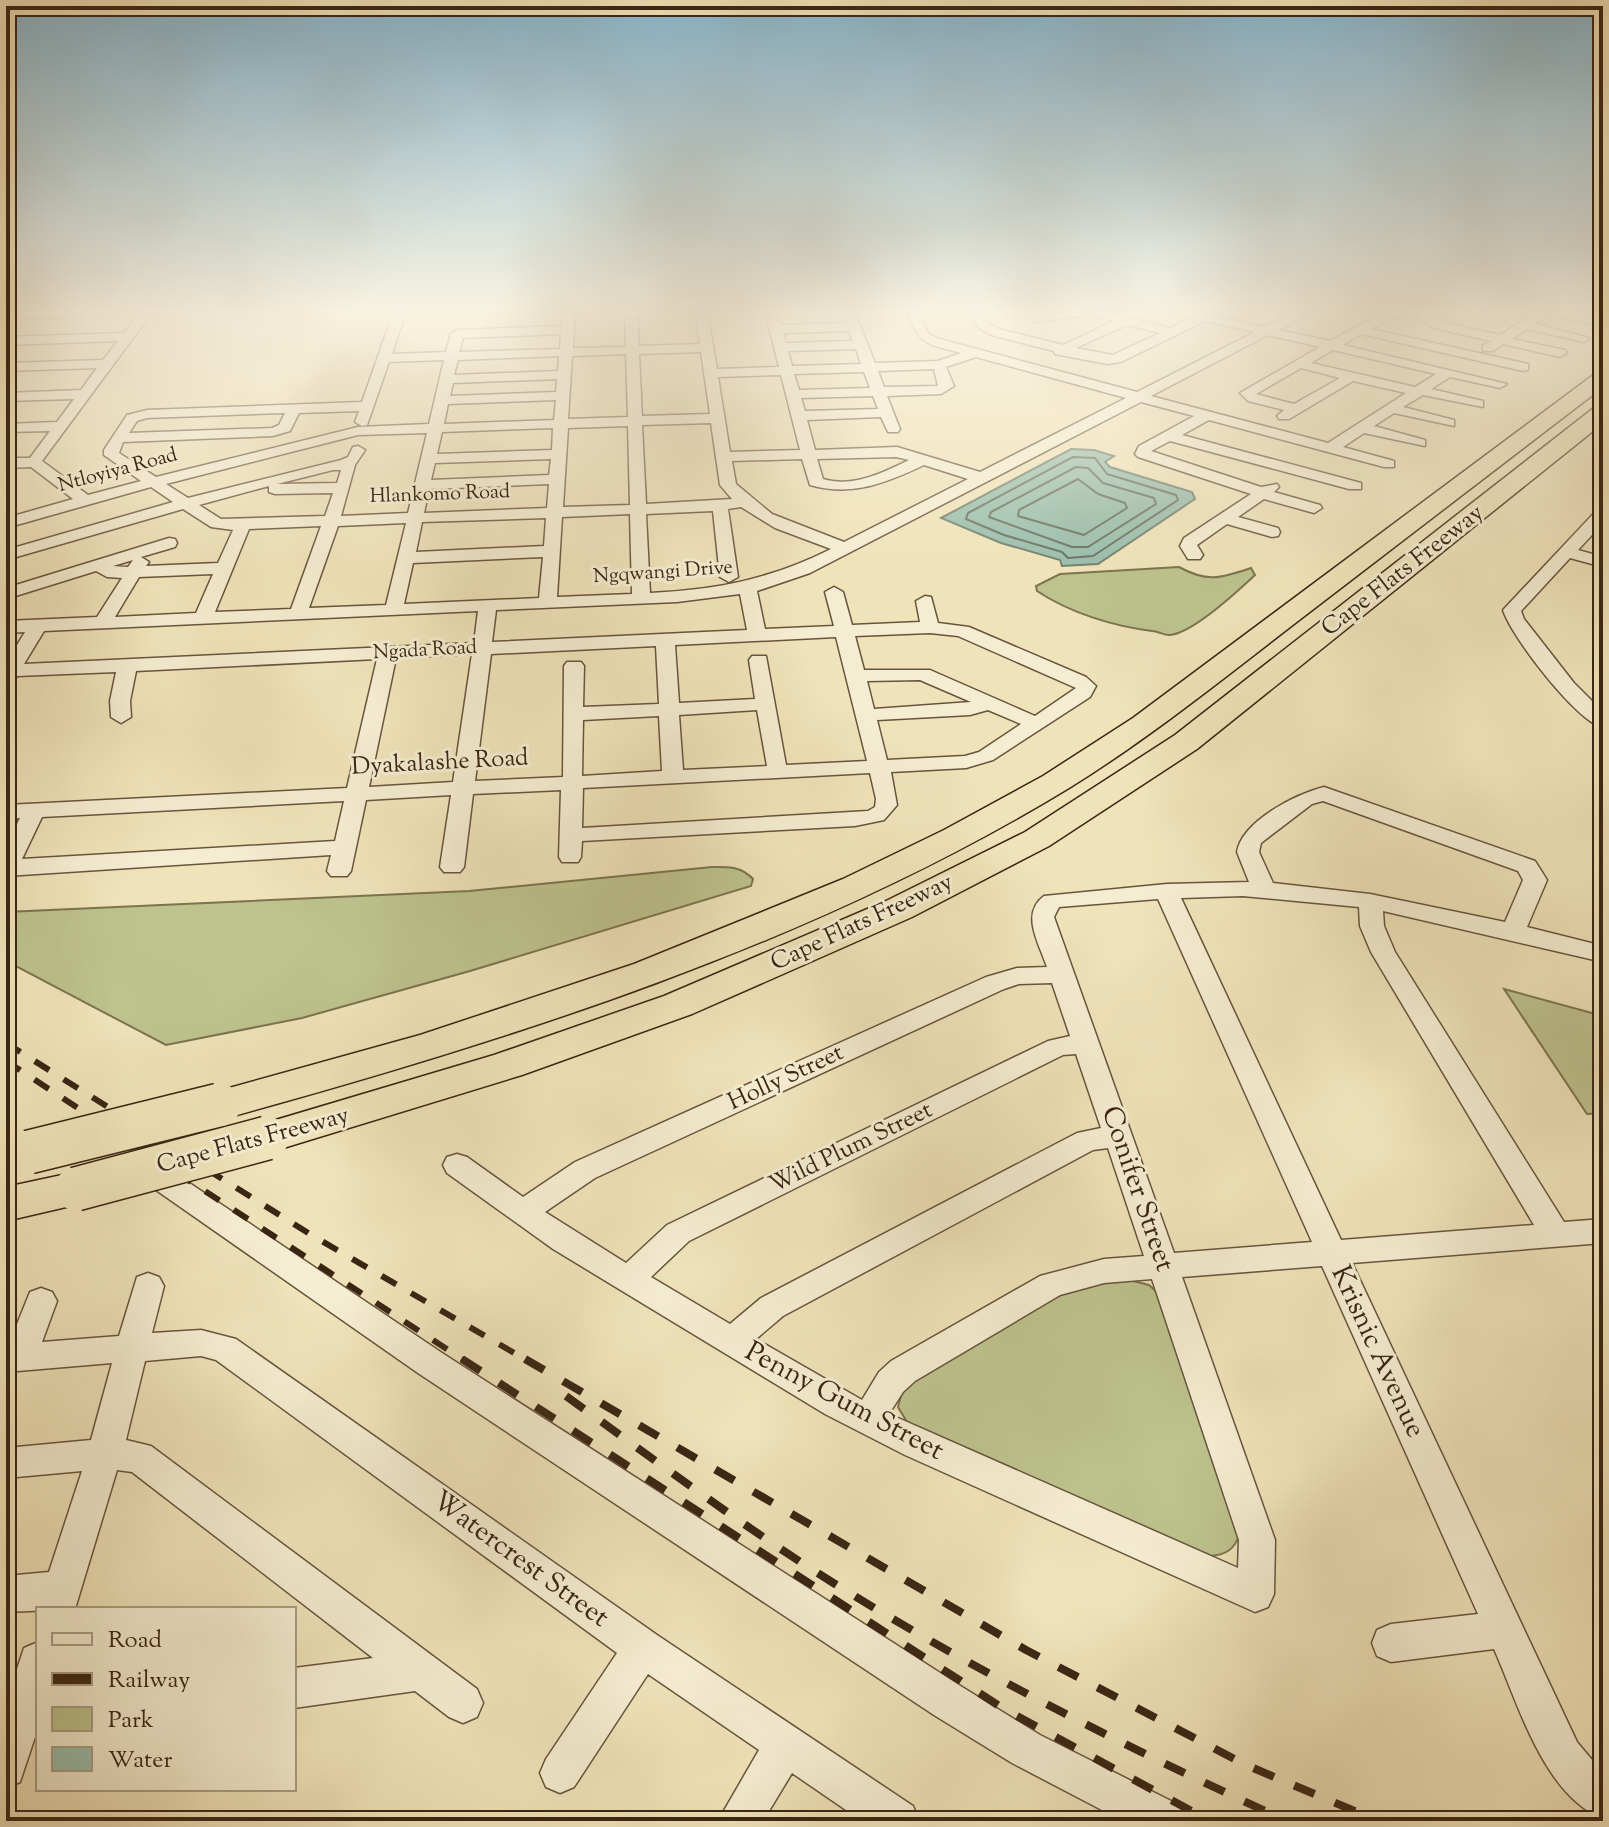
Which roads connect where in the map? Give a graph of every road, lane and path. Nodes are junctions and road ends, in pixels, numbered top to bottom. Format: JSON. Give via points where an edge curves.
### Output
{"nodes":[{"id":1,"x":27,"y":396,"type":"edge"},
{"id":2,"x":84,"y":396,"type":"edge"},
{"id":3,"x":370,"y":396,"type":"edge"},
{"id":4,"x":443,"y":396,"type":"edge"},
{"id":5,"x":556,"y":396,"type":"edge"},
{"id":6,"x":564,"y":396,"type":"edge"},
{"id":7,"x":634,"y":396,"type":"edge"},
{"id":8,"x":714,"y":396,"type":"edge"},
{"id":9,"x":793,"y":396,"type":"edge"},
{"id":10,"x":880,"y":396,"type":"edge"},
{"id":11,"x":1251,"y":396,"type":"edge"},
{"id":12,"x":1317,"y":396,"type":"edge"},
{"id":13,"x":1411,"y":396,"type":"edge"},
{"id":14,"x":1443,"y":396,"type":"edge"},
{"id":15,"x":1578,"y":396,"type":"edge"},
{"id":16,"x":1138,"y":397,"type":"joint"},
{"id":17,"x":442,"y":400,"type":"junction"},
{"id":18,"x":1478,"y":404,"type":"dead end"},
{"id":19,"x":367,"y":406,"type":"junction"},
{"id":20,"x":294,"y":409,"type":"junction"},
{"id":21,"x":1295,"y":409,"type":"junction"},
{"id":22,"x":1393,"y":409,"type":"junction"},
{"id":23,"x":12,"y":412,"type":"dead end"},
{"id":24,"x":1603,"y":412,"type":"edge"},
{"id":25,"x":886,"y":413,"type":"junction"},
{"id":26,"x":1207,"y":415,"type":"junction"},
{"id":27,"x":797,"y":416,"type":"junction"},
{"id":28,"x":717,"y":418,"type":"junction"},
{"id":29,"x":634,"y":421,"type":"junction"},
{"id":30,"x":1449,"y":423,"type":"dead end"},
{"id":31,"x":560,"y":424,"type":"junction"},
{"id":32,"x":62,"y":426,"type":"junction"},
{"id":33,"x":6,"y":428,"type":"edge"},
{"id":34,"x":437,"y":428,"type":"junction"},
{"id":35,"x":1363,"y":428,"type":"junction"},
{"id":36,"x":893,"y":429,"type":"dead end"},
{"id":37,"x":1262,"y":430,"type":"junction"},
{"id":38,"x":358,"y":431,"type":"junction"},
{"id":39,"x":1170,"y":436,"type":"junction"},
{"id":40,"x":119,"y":438,"type":"junction"},
{"id":41,"x":1420,"y":443,"type":"dead end"},
{"id":42,"x":1331,"y":448,"type":"junction"},
{"id":43,"x":358,"y":450,"type":"dead end"},
{"id":44,"x":560,"y":454,"type":"junction"},
{"id":45,"x":807,"y":454,"type":"junction"},
{"id":46,"x":722,"y":457,"type":"junction"},
{"id":47,"x":428,"y":459,"type":"junction"},
{"id":48,"x":924,"y":459,"type":"junction"},
{"id":49,"x":34,"y":462,"type":"junction"},
{"id":50,"x":6,"y":463,"type":"edge"},
{"id":51,"x":1389,"y":464,"type":"dead end"},
{"id":52,"x":344,"y":465,"type":"junction"},
{"id":53,"x":1297,"y":472,"type":"junction"},
{"id":54,"x":982,"y":478,"type":"junction"},
{"id":55,"x":559,"y":479,"type":"junction"},
{"id":56,"x":153,"y":481,"type":"junction"},
{"id":57,"x":266,"y":483,"type":"junction"},
{"id":58,"x":422,"y":485,"type":"junction"},
{"id":59,"x":1355,"y":486,"type":"dead end"},
{"id":60,"x":343,"y":488,"type":"junction"},
{"id":61,"x":1261,"y":493,"type":"junction"},
{"id":62,"x":85,"y":500,"type":"junction"},
{"id":63,"x":741,"y":502,"type":"junction"},
{"id":64,"x":187,"y":503,"type":"junction"},
{"id":65,"x":720,"y":506,"type":"junction"},
{"id":66,"x":1314,"y":508,"type":"dead end"},
{"id":67,"x":637,"y":510,"type":"junction"},
{"id":68,"x":555,"y":513,"type":"junction"},
{"id":69,"x":1603,"y":513,"type":"edge"},
{"id":70,"x":416,"y":518,"type":"junction"},
{"id":71,"x":1225,"y":518,"type":"junction"},
{"id":72,"x":331,"y":522,"type":"junction"},
{"id":73,"x":6,"y":523,"type":"edge"},
{"id":74,"x":243,"y":525,"type":"junction"},
{"id":75,"x":1272,"y":532,"type":"dead end"},
{"id":76,"x":65,"y":538,"type":"junction"},
{"id":77,"x":169,"y":543,"type":"dead end"},
{"id":78,"x":845,"y":548,"type":"junction"},
{"id":79,"x":148,"y":550,"type":"junction"},
{"id":80,"x":552,"y":551,"type":"junction"},
{"id":81,"x":1567,"y":552,"type":"junction"},
{"id":82,"x":6,"y":555,"type":"edge"},
{"id":83,"x":1194,"y":555,"type":"dead end"},
{"id":84,"x":406,"y":558,"type":"junction"},
{"id":85,"x":1603,"y":562,"type":"edge"},
{"id":86,"x":99,"y":566,"type":"junction"},
{"id":87,"x":224,"y":568,"type":"junction"},
{"id":88,"x":134,"y":572,"type":"junction"},
{"id":89,"x":729,"y":577,"type":"dead end"},
{"id":90,"x":834,"y":592,"type":"dead end"},
{"id":91,"x":749,"y":593,"type":"junction"},
{"id":92,"x":6,"y":594,"type":"edge"},
{"id":93,"x":641,"y":599,"type":"junction"},
{"id":94,"x":925,"y":601,"type":"dead end"},
{"id":95,"x":548,"y":603,"type":"junction"},
{"id":96,"x":488,"y":606,"type":"junction"},
{"id":97,"x":394,"y":610,"type":"junction"},
{"id":98,"x":298,"y":614,"type":"junction"},
{"id":99,"x":203,"y":618,"type":"junction"},
{"id":100,"x":103,"y":622,"type":"junction"},
{"id":101,"x":38,"y":625,"type":"junction"},
{"id":102,"x":6,"y":627,"type":"edge"},
{"id":103,"x":930,"y":627,"type":"junction"},
{"id":104,"x":845,"y":632,"type":"junction"},
{"id":105,"x":757,"y":635,"type":"junction"},
{"id":106,"x":665,"y":640,"type":"junction"},
{"id":107,"x":482,"y":648,"type":"junction"},
{"id":108,"x":388,"y":653,"type":"junction"},
{"id":109,"x":759,"y":660,"type":"dead end"},
{"id":110,"x":127,"y":665,"type":"junction"},
{"id":111,"x":574,"y":666,"type":"dead end"},
{"id":112,"x":8,"y":674,"type":"edge"},
{"id":113,"x":856,"y":676,"type":"junction"},
{"id":114,"x":991,"y":703,"type":"junction"},
{"id":115,"x":766,"y":704,"type":"junction"},
{"id":116,"x":670,"y":709,"type":"junction"},
{"id":117,"x":574,"y":714,"type":"junction"},
{"id":118,"x":866,"y":715,"type":"junction"},
{"id":119,"x":121,"y":717,"type":"dead end"},
{"id":120,"x":1603,"y":722,"type":"edge"},
{"id":121,"x":1037,"y":724,"type":"junction"},
{"id":122,"x":776,"y":764,"type":"dead end"},
{"id":123,"x":877,"y":767,"type":"junction"},
{"id":124,"x":673,"y":776,"type":"junction"},
{"id":125,"x":572,"y":778,"type":"junction"},
{"id":126,"x":463,"y":788,"type":"junction"},
{"id":127,"x":356,"y":793,"type":"junction"},
{"id":128,"x":34,"y":811,"type":"junction"},
{"id":129,"x":6,"y":812,"type":"edge"},
{"id":130,"x":344,"y":847,"type":"junction"},
{"id":131,"x":452,"y":867,"type":"dead end"},
{"id":132,"x":6,"y":868,"type":"edge"},
{"id":133,"x":339,"y":871,"type":"dead end"},
{"id":134,"x":1264,"y":890,"type":"junction"},
{"id":135,"x":1167,"y":894,"type":"junction"},
{"id":136,"x":1370,"y":901,"type":"junction"},
{"id":137,"x":1513,"y":931,"type":"junction"},
{"id":138,"x":1603,"y":954,"type":"edge"},
{"id":139,"x":1062,"y":975,"type":"junction"},
{"id":140,"x":1087,"y":1043,"type":"junction"},
{"id":141,"x":1119,"y":1136,"type":"junction"},
{"id":142,"x":18,"y":1155,"type":"edge"},
{"id":143,"x":457,"y":1165,"type":"dead end"},
{"id":144,"x":166,"y":1182,"type":"dead end"},
{"id":145,"x":6,"y":1204,"type":"edge"},
{"id":146,"x":522,"y":1214,"type":"junction"},
{"id":147,"x":1603,"y":1231,"type":"edge"},
{"id":148,"x":1556,"y":1235,"type":"junction"},
{"id":149,"x":1332,"y":1253,"type":"junction"},
{"id":150,"x":1163,"y":1266,"type":"junction"},
{"id":151,"x":629,"y":1280,"type":"junction"},
{"id":152,"x":148,"y":1286,"type":"dead end"},
{"id":153,"x":41,"y":1301,"type":"dead end"},
{"id":154,"x":732,"y":1341,"type":"junction"},
{"id":155,"x":131,"y":1348,"type":"junction"},
{"id":156,"x":14,"y":1357,"type":"edge"},
{"id":157,"x":868,"y":1419,"type":"junction"},
{"id":158,"x":105,"y":1454,"type":"junction"},
{"id":159,"x":6,"y":1463,"type":"edge"},
{"id":160,"x":6,"y":1594,"type":"edge"},
{"id":161,"x":1255,"y":1594,"type":"joint"},
{"id":162,"x":59,"y":1599,"type":"edge"},
{"id":163,"x":1505,"y":1629,"type":"junction"},
{"id":164,"x":1391,"y":1643,"type":"dead end"},
{"id":165,"x":643,"y":1648,"type":"junction"},
{"id":166,"x":36,"y":1668,"type":"edge"},
{"id":167,"x":419,"y":1671,"type":"junction"},
{"id":168,"x":296,"y":1688,"type":"edge"},
{"id":169,"x":463,"y":1703,"type":"dead end"},
{"id":170,"x":22,"y":1717,"type":"edge"},
{"id":171,"x":785,"y":1746,"type":"junction"},
{"id":172,"x":6,"y":1768,"type":"edge"},
{"id":173,"x":560,"y":1773,"type":"dead end"},
{"id":174,"x":1603,"y":1798,"type":"edge"},
{"id":175,"x":739,"y":1821,"type":"edge"},
{"id":176,"x":898,"y":1821,"type":"edge"},
{"id":177,"x":1166,"y":1821,"type":"edge"}],
"edges":[{"from":1,"to":23,"type":"street"},
{"from":2,"to":32,"type":"street"},
{"from":3,"to":19,"type":"street"},
{"from":4,"to":17,"type":"street"},
{"from":5,"to":17,"type":"street"},
{"from":6,"to":31,"type":"street"},
{"from":7,"to":29,"type":"street"},
{"from":8,"to":28,"type":"street"},
{"from":9,"to":27,"type":"street"},
{"from":10,"to":25,"type":"street"},
{"from":11,"to":21,"type":"street"},
{"from":12,"to":21,"type":"street"},
{"from":13,"to":22,"type":"street"},
{"from":14,"to":18,"type":"street"},
{"from":15,"to":142,"type":"highway","name":"Cape Flats Freeway","bridge":true,"via":[[1151,719],[1053,783],[858,885],[645,973],[484,1030],[348,1071]]},
{"from":16,"to":26,"type":"street"},
{"from":16,"to":54,"type":"street","name":"Ngqwangi Drive"},
{"from":17,"to":34,"type":"street"},
{"from":19,"to":20,"type":"street"},
{"from":19,"to":38,"type":"street"},
{"from":20,"to":40,"type":"street","via":[[147,414],[132,418]]},
{"from":20,"to":40,"type":"street","via":[[285,428],[273,432]]},
{"from":21,"to":37,"type":"street"},
{"from":22,"to":30,"type":"street"},
{"from":22,"to":35,"type":"street"},
{"from":24,"to":145,"type":"highway","name":"Cape Flats Freeway","bridge":true,"via":[[1186,742],[1037,839],[899,909],[678,1005],[508,1065],[267,1138]]},
{"from":25,"to":27,"type":"street"},
{"from":25,"to":36,"type":"street"},
{"from":26,"to":37,"type":"street"},
{"from":26,"to":39,"type":"street"},
{"from":27,"to":45,"type":"street"},
{"from":28,"to":29,"type":"street","name":"Ntloyiya Road"},
{"from":28,"to":46,"type":"street"},
{"from":29,"to":31,"type":"street","name":"Ntloyiya Road"},
{"from":29,"to":67,"type":"street"},
{"from":31,"to":34,"type":"street","name":"Ntloyiya Road"},
{"from":31,"to":44,"type":"street"},
{"from":32,"to":33,"type":"street"},
{"from":32,"to":49,"type":"street"},
{"from":34,"to":38,"type":"street","name":"Ntloyiya Road"},
{"from":34,"to":47,"type":"street"},
{"from":35,"to":41,"type":"street"},
{"from":35,"to":42,"type":"street"},
{"from":37,"to":42,"type":"street"},
{"from":38,"to":56,"type":"street","name":"Ntloyiya Road"},
{"from":39,"to":53,"type":"street"},
{"from":39,"to":61,"type":"street","via":[[1143,454]]},
{"from":40,"to":56,"type":"street","name":"Hlankomo Road","via":[[112,455]]},
{"from":42,"to":51,"type":"street"},
{"from":43,"to":52,"type":"street"},
{"from":44,"to":47,"type":"street"},
{"from":44,"to":55,"type":"street"},
{"from":45,"to":46,"type":"street"},
{"from":45,"to":48,"type":"street","via":[[897,452]]},
{"from":45,"to":48,"type":"street","via":[[814,480],[832,485],[875,482]]},
{"from":46,"to":63,"type":"street","via":[[728,485]]},
{"from":47,"to":58,"type":"street"},
{"from":48,"to":54,"type":"street"},
{"from":49,"to":50,"type":"street"},
{"from":49,"to":62,"type":"street"},
{"from":52,"to":57,"type":"street"},
{"from":52,"to":60,"type":"street","via":[[349,467]]},
{"from":53,"to":59,"type":"street"},
{"from":53,"to":61,"type":"street"},
{"from":54,"to":78,"type":"street","name":"Ngqwangi Drive"},
{"from":55,"to":58,"type":"street"},
{"from":55,"to":68,"type":"street"},
{"from":56,"to":62,"type":"street","name":"Ntloyiya Road"},
{"from":56,"to":64,"type":"street","name":"Hlankomo Road"},
{"from":57,"to":60,"type":"street","via":[[282,490]]},
{"from":57,"to":64,"type":"street"},
{"from":58,"to":70,"type":"street"},
{"from":60,"to":72,"type":"street"},
{"from":61,"to":66,"type":"street"},
{"from":61,"to":71,"type":"street"},
{"from":62,"to":73,"type":"street","name":"Ntloyiya Road"},
{"from":63,"to":65,"type":"street","name":"Hlankomo Road"},
{"from":63,"to":78,"type":"street","via":[[770,520]]},
{"from":64,"to":74,"type":"street","name":"Hlankomo Road","via":[[217,524]]},
{"from":64,"to":76,"type":"street"},
{"from":65,"to":67,"type":"street","name":"Hlankomo Road"},
{"from":65,"to":89,"type":"street"},
{"from":67,"to":68,"type":"street","name":"Hlankomo Road"},
{"from":67,"to":93,"type":"street"},
{"from":68,"to":70,"type":"street","name":"Hlankomo Road"},
{"from":68,"to":80,"type":"street"},
{"from":69,"to":81,"type":"street"},
{"from":70,"to":72,"type":"street","name":"Hlankomo Road"},
{"from":70,"to":84,"type":"street"},
{"from":71,"to":75,"type":"street"},
{"from":71,"to":83,"type":"street","via":[[1190,542]]},
{"from":72,"to":74,"type":"street","name":"Hlankomo Road"},
{"from":72,"to":98,"type":"street"},
{"from":74,"to":87,"type":"street"},
{"from":76,"to":82,"type":"street"},
{"from":76,"to":86,"type":"street"},
{"from":77,"to":79,"type":"street"},
{"from":78,"to":91,"type":"street","name":"Ngqwangi Drive"},
{"from":79,"to":86,"type":"street"},
{"from":79,"to":88,"type":"street"},
{"from":80,"to":84,"type":"street"},
{"from":80,"to":95,"type":"street"},
{"from":81,"to":85,"type":"street"},
{"from":81,"to":120,"type":"street","via":[[1516,602],[1513,615],[1581,704]]},
{"from":84,"to":97,"type":"street"},
{"from":86,"to":88,"type":"street","via":[[113,573]]},
{"from":86,"to":92,"type":"street"},
{"from":87,"to":88,"type":"street"},
{"from":87,"to":99,"type":"street"},
{"from":88,"to":100,"type":"street"},
{"from":90,"to":104,"type":"street"},
{"from":91,"to":93,"type":"street","name":"Ngqwangi Drive"},
{"from":91,"to":105,"type":"street"},
{"from":93,"to":95,"type":"street","name":"Ngqwangi Drive"},
{"from":94,"to":103,"type":"street"},
{"from":95,"to":96,"type":"street","name":"Ngqwangi Drive"},
{"from":96,"to":97,"type":"street","name":"Ngqwangi Drive"},
{"from":96,"to":107,"type":"street"},
{"from":97,"to":98,"type":"street","name":"Ngqwangi Drive"},
{"from":98,"to":99,"type":"street","name":"Ngqwangi Drive"},
{"from":99,"to":100,"type":"street","name":"Ngqwangi Drive"},
{"from":100,"to":101,"type":"street","name":"Ngqwangi Drive"},
{"from":101,"to":102,"type":"street","name":"Ngqwangi Drive"},
{"from":101,"to":112,"type":"street"},
{"from":103,"to":104,"type":"street","name":"Ngada Road"},
{"from":103,"to":121,"type":"street","name":"Ngada Road","via":[[962,631],[1086,686]]},
{"from":104,"to":105,"type":"street","name":"Ngada Road"},
{"from":104,"to":113,"type":"street"},
{"from":105,"to":106,"type":"street","name":"Ngada Road"},
{"from":106,"to":107,"type":"street","name":"Ngada Road"},
{"from":106,"to":116,"type":"street"},
{"from":107,"to":108,"type":"street","name":"Ngada Road"},
{"from":107,"to":126,"type":"street"},
{"from":108,"to":110,"type":"street","name":"Ngada Road"},
{"from":108,"to":127,"type":"street"},
{"from":109,"to":115,"type":"street"},
{"from":110,"to":112,"type":"street","name":"Ngada Road"},
{"from":110,"to":119,"type":"street"},
{"from":111,"to":117,"type":"street"},
{"from":113,"to":114,"type":"street","via":[[923,674]]},
{"from":113,"to":118,"type":"street"},
{"from":114,"to":118,"type":"street"},
{"from":114,"to":121,"type":"street"},
{"from":115,"to":116,"type":"street"},
{"from":115,"to":122,"type":"street"},
{"from":116,"to":117,"type":"street"},
{"from":116,"to":124,"type":"street"},
{"from":117,"to":125,"type":"street"},
{"from":118,"to":123,"type":"street"},
{"from":121,"to":123,"type":"street","name":"Dyakalashe Road","via":[[976,760]]},
{"from":123,"to":124,"type":"street","name":"Dyakalashe Road"},
{"from":123,"to":125,"type":"street","via":[[887,799],[876,816],[570,846]]},
{"from":124,"to":125,"type":"street","name":"Dyakalashe Road"},
{"from":125,"to":126,"type":"street","name":"Dyakalashe Road"},
{"from":126,"to":127,"type":"street","name":"Dyakalashe Road"},
{"from":126,"to":131,"type":"street"},
{"from":127,"to":128,"type":"street","name":"Dyakalashe Road"},
{"from":127,"to":130,"type":"street"},
{"from":128,"to":129,"type":"street","name":"Dyakalashe Road"},
{"from":128,"to":132,"type":"street"},
{"from":130,"to":132,"type":"street"},
{"from":130,"to":133,"type":"street"},
{"from":134,"to":135,"type":"street"},
{"from":134,"to":136,"type":"street"},
{"from":134,"to":137,"type":"street","via":[[1248,852],[1250,840],[1304,799],[1324,794],[1527,866],[1535,880]]},
{"from":135,"to":139,"type":"street","name":"Conifer Street","via":[[1047,904],[1042,917]]},
{"from":135,"to":149,"type":"street","name":"Krisnic Avenue"},
{"from":136,"to":137,"type":"street"},
{"from":136,"to":148,"type":"street","via":[[1372,926],[1383,952]]},
{"from":137,"to":138,"type":"street"},
{"from":139,"to":140,"type":"street","name":"Conifer Street"},
{"from":139,"to":146,"type":"street","name":"Holly Street","via":[[1017,976],[995,983],[585,1170]]},
{"from":140,"to":141,"type":"street","name":"Conifer Street"},
{"from":140,"to":151,"type":"street","name":"Wild Plum Street","via":[[1057,1047],[678,1233]]},
{"from":141,"to":150,"type":"street","name":"Conifer Street"},
{"from":141,"to":154,"type":"street","via":[[1087,1140],[1032,1169],[772,1307]]},
{"from":143,"to":146,"type":"street","name":"Penny Gum Street"},
{"from":144,"to":177,"type":"street","via":[[430,1363],[948,1701],[1026,1749]]},
{"from":146,"to":151,"type":"street","name":"Penny Gum Street"},
{"from":147,"to":148,"type":"street"},
{"from":148,"to":149,"type":"street"},
{"from":149,"to":150,"type":"street"},
{"from":149,"to":163,"type":"street","name":"Krisnic Avenue"},
{"from":150,"to":157,"type":"street","via":[[1104,1271],[1051,1285],[903,1371]]},
{"from":150,"to":161,"type":"street","name":"Conifer Street","via":[[1257,1540]]},
{"from":151,"to":154,"type":"street","name":"Penny Gum Street"},
{"from":152,"to":155,"type":"street"},
{"from":153,"to":156,"type":"street"},
{"from":154,"to":157,"type":"street","name":"Penny Gum Street"},
{"from":155,"to":156,"type":"street","name":"Watercrest Street"},
{"from":155,"to":158,"type":"street"},
{"from":155,"to":165,"type":"street","name":"Watercrest Street","via":[[201,1343],[225,1349]]},
{"from":157,"to":161,"type":"street","name":"Penny Gum Street"},
{"from":158,"to":159,"type":"street"},
{"from":158,"to":162,"type":"street"},
{"from":158,"to":167,"type":"street","via":[[128,1454],[149,1463]]},
{"from":160,"to":162,"type":"street"},
{"from":163,"to":164,"type":"street"},
{"from":163,"to":174,"type":"street","name":"Krisnic Avenue","via":[[1563,1756],[1584,1784]]},
{"from":165,"to":171,"type":"street","name":"Watercrest Street"},
{"from":165,"to":173,"type":"street"},
{"from":166,"to":170,"type":"street"},
{"from":167,"to":168,"type":"street"},
{"from":167,"to":169,"type":"street"},
{"from":170,"to":172,"type":"street"},
{"from":171,"to":175,"type":"street"},
{"from":171,"to":176,"type":"street","name":"Watercrest Street"}]}
